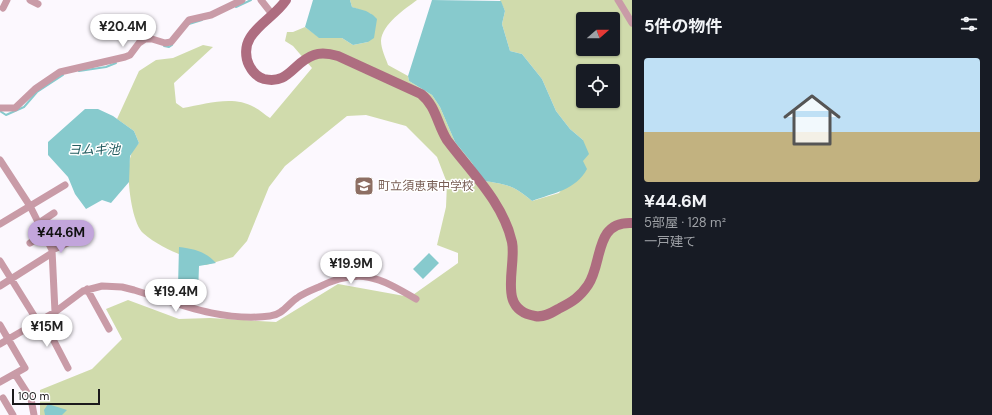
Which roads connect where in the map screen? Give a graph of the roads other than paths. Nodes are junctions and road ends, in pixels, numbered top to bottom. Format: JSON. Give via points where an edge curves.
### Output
{"nodes":[{"id":1,"x":7,"y":0,"type":"edge"},
{"id":2,"x":30,"y":0,"type":"edge"},
{"id":3,"x":242,"y":0,"type":"edge"},
{"id":4,"x":261,"y":0,"type":"edge"},
{"id":5,"x":286,"y":0,"type":"edge"},
{"id":6,"x":618,"y":0,"type":"edge"},
{"id":7,"x":38,"y":4,"type":"dead end"},
{"id":8,"x":3,"y":8,"type":"dead end"},
{"id":9,"x":272,"y":14,"type":"junction"},
{"id":10,"x":632,"y":23,"type":"edge"},
{"id":11,"x":0,"y":108,"type":"edge"},
{"id":12,"x":0,"y":160,"type":"edge"},
{"id":13,"x":65,"y":184,"type":"dead end"},
{"id":14,"x":30,"y":206,"type":"junction"},
{"id":15,"x":54,"y":213,"type":"dead end"},
{"id":16,"x":0,"y":223,"type":"edge"},
{"id":17,"x":39,"y":223,"type":"junction"},
{"id":18,"x":632,"y":223,"type":"edge"},
{"id":19,"x":44,"y":234,"type":"junction"},
{"id":20,"x":83,"y":236,"type":"dead end"},
{"id":21,"x":30,"y":243,"type":"dead end"},
{"id":22,"x":52,"y":252,"type":"junction"},
{"id":23,"x":0,"y":261,"type":"edge"},
{"id":24,"x":11,"y":279,"type":"junction"},
{"id":25,"x":0,"y":286,"type":"edge"},
{"id":26,"x":88,"y":289,"type":"junction"},
{"id":27,"x":416,"y":299,"type":"dead end"},
{"id":28,"x":55,"y":312,"type":"junction"},
{"id":29,"x":40,"y":321,"type":"junction"},
{"id":30,"x":0,"y":325,"type":"edge"},
{"id":31,"x":109,"y":328,"type":"dead end"},
{"id":32,"x":9,"y":339,"type":"junction"},
{"id":33,"x":0,"y":344,"type":"edge"},
{"id":34,"x":68,"y":368,"type":"dead end"},
{"id":35,"x":15,"y":374,"type":"junction"},
{"id":36,"x":0,"y":382,"type":"edge"},
{"id":37,"x":1,"y":398,"type":"edge"},
{"id":38,"x":13,"y":415,"type":"edge"},
{"id":39,"x":34,"y":415,"type":"edge"}],
"edges":[{"from":1,"to":8,"type":"street"},
{"from":2,"to":7,"type":"street"},
{"from":3,"to":11,"type":"street","via":[[211,15],[189,20],[170,42],[145,39],[130,55],[60,72],[35,89],[15,108]]},
{"from":4,"to":9,"type":"street"},
{"from":5,"to":9,"type":"street","via":[[277,12]]},
{"from":6,"to":10,"type":"street"},
{"from":9,"to":18,"type":"street","via":[[250,38],[246,49],[247,61],[260,78],[282,78],[303,60],[316,54],[330,54],[421,94],[428,100],[442,132],[483,184],[508,230],[513,250],[511,296],[523,313],[538,317],[574,301],[588,285],[607,231],[618,224]]},
{"from":12,"to":14,"type":"street"},
{"from":13,"to":14,"type":"street"},
{"from":14,"to":16,"type":"street"},
{"from":14,"to":17,"type":"street"},
{"from":15,"to":17,"type":"street"},
{"from":17,"to":19,"type":"street"},
{"from":19,"to":21,"type":"street"},
{"from":19,"to":22,"type":"street"},
{"from":20,"to":22,"type":"street"},
{"from":22,"to":24,"type":"street"},
{"from":22,"to":28,"type":"street"},
{"from":23,"to":24,"type":"street"},
{"from":24,"to":25,"type":"street"},
{"from":24,"to":29,"type":"street"},
{"from":26,"to":27,"type":"street","via":[[102,286],[122,287],[212,314],[232,317],[277,315],[298,297],[332,281],[358,275],[369,277]]},
{"from":26,"to":28,"type":"street"},
{"from":26,"to":31,"type":"street"},
{"from":28,"to":29,"type":"street"},
{"from":29,"to":32,"type":"street"},
{"from":29,"to":34,"type":"street"},
{"from":30,"to":32,"type":"street"},
{"from":32,"to":33,"type":"street"},
{"from":32,"to":35,"type":"street","via":[[25,368]]},
{"from":35,"to":36,"type":"street"},
{"from":35,"to":39,"type":"street","via":[[31,399]]},
{"from":37,"to":38,"type":"street"}]}
